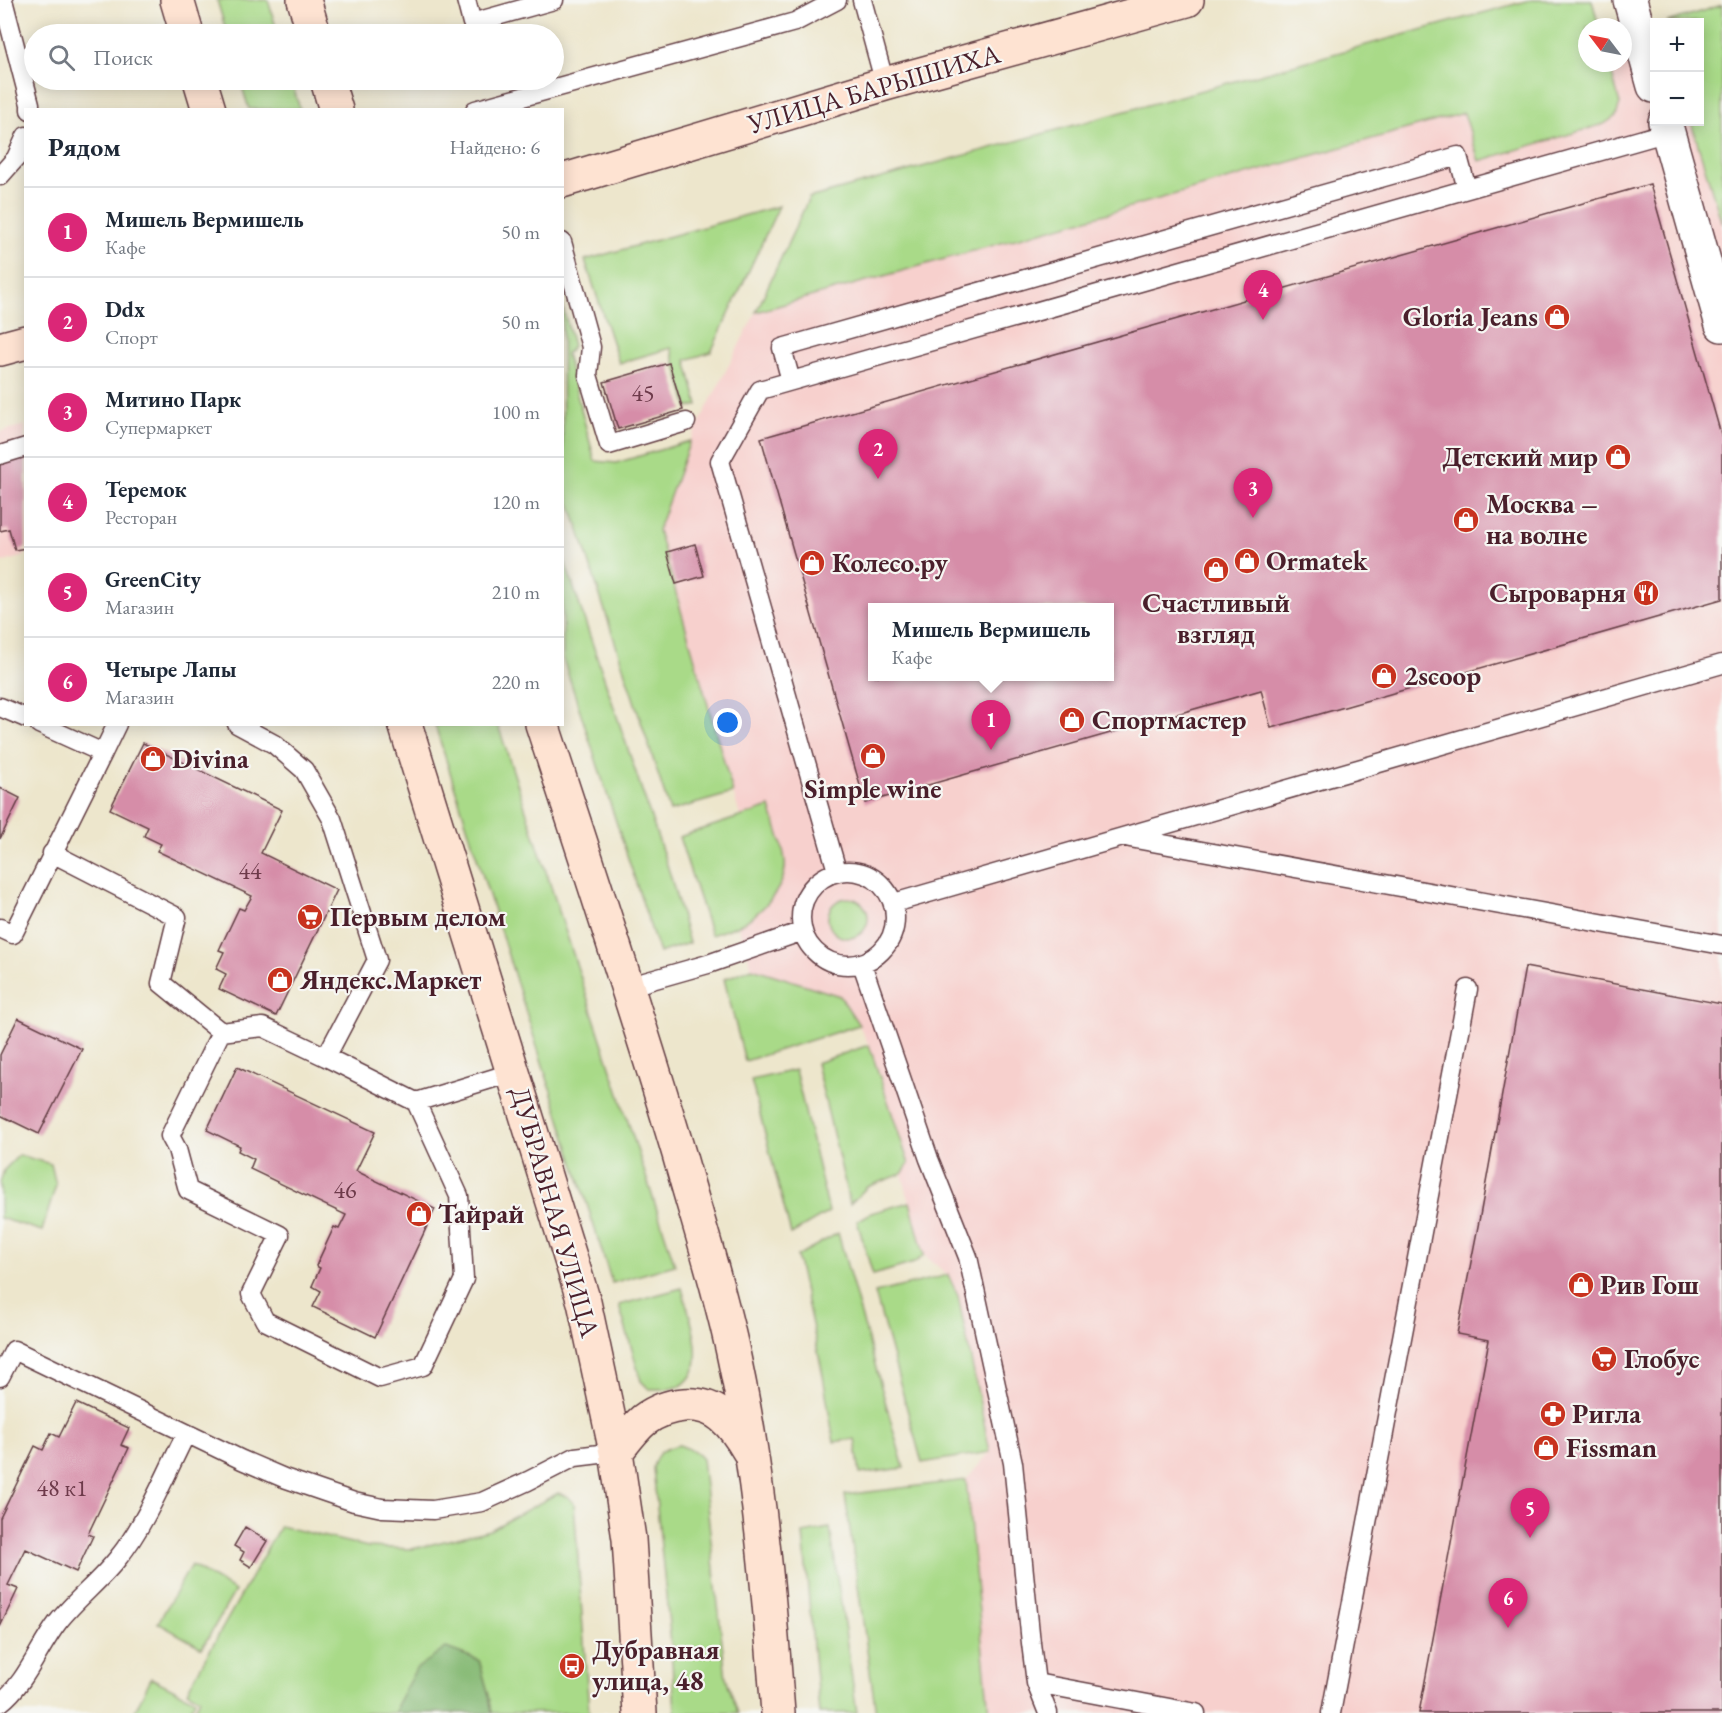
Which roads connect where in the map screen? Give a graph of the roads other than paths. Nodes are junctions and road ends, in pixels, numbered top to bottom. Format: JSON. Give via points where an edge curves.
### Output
{"nodes":[{"id":1,"x":3,"y":0,"type":"edge"},
{"id":2,"x":177,"y":0,"type":"edge"},
{"id":3,"x":304,"y":0,"type":"edge"},
{"id":4,"x":466,"y":0,"type":"edge"},
{"id":5,"x":554,"y":0,"type":"edge"},
{"id":6,"x":837,"y":0,"type":"edge"},
{"id":7,"x":862,"y":0,"type":"edge"},
{"id":8,"x":1187,"y":0,"type":"edge"},
{"id":9,"x":1630,"y":0,"type":"edge"},
{"id":10,"x":184,"y":24,"type":"edge"},
{"id":11,"x":311,"y":24,"type":"edge"},
{"id":12,"x":1650,"y":72,"type":"edge"},
{"id":13,"x":24,"y":81,"type":"edge"},
{"id":14,"x":885,"y":84,"type":"junction"},
{"id":15,"x":564,"y":86,"type":"edge"},
{"id":16,"x":26,"y":90,"type":"edge"},
{"id":17,"x":203,"y":90,"type":"edge"},
{"id":18,"x":330,"y":90,"type":"edge"},
{"id":19,"x":548,"y":90,"type":"edge"},
{"id":20,"x":30,"y":108,"type":"edge"},
{"id":21,"x":208,"y":108,"type":"edge"},
{"id":22,"x":335,"y":108,"type":"edge"},
{"id":23,"x":482,"y":108,"type":"edge"},
{"id":24,"x":1666,"y":127,"type":"edge"},
{"id":25,"x":24,"y":140,"type":"edge"},
{"id":26,"x":0,"y":176,"type":"edge"},
{"id":27,"x":564,"y":180,"type":"edge"},
{"id":28,"x":1467,"y":189,"type":"junction"},
{"id":29,"x":564,"y":249,"type":"edge"},
{"id":30,"x":1722,"y":325,"type":"edge"},
{"id":31,"x":24,"y":343,"type":"edge"},
{"id":32,"x":0,"y":349,"type":"edge"},
{"id":33,"x":791,"y":381,"type":"junction"},
{"id":34,"x":686,"y":422,"type":"dead end"},
{"id":35,"x":24,"y":448,"type":"edge"},
{"id":36,"x":0,"y":455,"type":"edge"},
{"id":37,"x":1722,"y":664,"type":"edge"},
{"id":38,"x":0,"y":707,"type":"edge"},
{"id":39,"x":24,"y":717,"type":"edge"},
{"id":40,"x":43,"y":726,"type":"edge"},
{"id":41,"x":116,"y":726,"type":"edge"},
{"id":42,"x":241,"y":726,"type":"edge"},
{"id":43,"x":406,"y":726,"type":"edge"},
{"id":44,"x":543,"y":726,"type":"edge"},
{"id":45,"x":103,"y":753,"type":"junction"},
{"id":46,"x":1125,"y":838,"type":"junction"},
{"id":47,"x":52,"y":853,"type":"junction"},
{"id":48,"x":837,"y":871,"type":"junction"},
{"id":49,"x":894,"y":903,"type":"junction"},
{"id":50,"x":0,"y":928,"type":"edge"},
{"id":51,"x":802,"y":931,"type":"junction"},
{"id":52,"x":1722,"y":945,"type":"edge"},
{"id":53,"x":862,"y":963,"type":"junction"},
{"id":54,"x":627,"y":987,"type":"junction"},
{"id":55,"x":1468,"y":989,"type":"dead end"},
{"id":56,"x":221,"y":1032,"type":"junction"},
{"id":57,"x":326,"y":1057,"type":"junction"},
{"id":58,"x":514,"y":1072,"type":"junction"},
{"id":59,"x":416,"y":1102,"type":"junction"},
{"id":60,"x":0,"y":1377,"type":"edge"},
{"id":61,"x":186,"y":1434,"type":"junction"},
{"id":62,"x":616,"y":1452,"type":"junction"},
{"id":63,"x":754,"y":1457,"type":"junction"},
{"id":64,"x":1036,"y":1683,"type":"junction"},
{"id":65,"x":0,"y":1703,"type":"edge"},
{"id":66,"x":640,"y":1713,"type":"edge"},
{"id":67,"x":778,"y":1713,"type":"edge"},
{"id":68,"x":1048,"y":1713,"type":"edge"},
{"id":69,"x":1196,"y":1713,"type":"edge"},
{"id":70,"x":1331,"y":1713,"type":"edge"}],
"edges":[{"from":1,"to":13,"type":"lane"},
{"from":2,"to":10,"type":"main road"},
{"from":3,"to":11,"type":"main road"},
{"from":4,"to":5,"type":"lane","via":[[472,23]]},
{"from":6,"to":15,"type":"lane","via":[[795,22]]},
{"from":7,"to":14,"type":"lane"},
{"from":8,"to":14,"type":"main road","name":"УЛИЦА БАРЫШИХА"},
{"from":9,"to":12,"type":"street"},
{"from":14,"to":27,"type":"main road","name":"УЛИЦА БАРЫШИХА"},
{"from":16,"to":20,"type":"lane"},
{"from":17,"to":21,"type":"main road"},
{"from":18,"to":22,"type":"main road"},
{"from":19,"to":23,"type":"lane"},
{"from":24,"to":28,"type":"lane"},
{"from":24,"to":30,"type":"street"},
{"from":25,"to":26,"type":"lane","via":[[16,158]]},
{"from":28,"to":33,"type":"lane"},
{"from":28,"to":33,"type":"lane","via":[[1458,156],[782,348]]},
{"from":29,"to":34,"type":"lane","via":[[591,347],[588,375],[609,445]]},
{"from":31,"to":32,"type":"main road"},
{"from":33,"to":48,"type":"lane","via":[[760,390],[720,461]]},
{"from":35,"to":36,"type":"lane"},
{"from":37,"to":46,"type":"lane"},
{"from":38,"to":39,"type":"lane"},
{"from":40,"to":45,"type":"lane"},
{"from":41,"to":45,"type":"lane"},
{"from":42,"to":57,"type":"lane","via":[[274,744],[303,770],[332,819],[377,960]]},
{"from":43,"to":58,"type":"main road","name":"ДУБРАВНАЯ УЛИЦА"},
{"from":44,"to":54,"type":"main road"},
{"from":45,"to":47,"type":"lane"},
{"from":46,"to":49,"type":"lane"},
{"from":46,"to":52,"type":"lane"},
{"from":47,"to":50,"type":"lane","via":[[13,934]]},
{"from":47,"to":56,"type":"lane","via":[[177,918],[161,982]]},
{"from":48,"to":49,"type":"lane","via":[[872,876],[889,892]]},
{"from":48,"to":51,"type":"lane","via":[[825,876],[807,893],[802,906]]},
{"from":49,"to":53,"type":"lane","via":[[895,928],[890,940],[883,950]]},
{"from":51,"to":53,"type":"lane","via":[[807,943],[825,959],[837,964]]},
{"from":51,"to":54,"type":"lane"},
{"from":53,"to":64,"type":"lane","via":[[929,1159],[968,1257],[1013,1463]]},
{"from":54,"to":63,"type":"main road","via":[[712,1268]]},
{"from":55,"to":70,"type":"lane"},
{"from":56,"to":57,"type":"lane","via":[[263,1027]]},
{"from":56,"to":59,"type":"lane","via":[[170,1136],[188,1190],[280,1235],[251,1294],[265,1321],[380,1378],[423,1366],[464,1279],[459,1196]]},
{"from":57,"to":59,"type":"lane"},
{"from":58,"to":59,"type":"lane"},
{"from":58,"to":62,"type":"main road","name":"ДУБРАВНАЯ УЛИЦА","via":[[584,1302]]},
{"from":60,"to":61,"type":"lane","via":[[14,1350]]},
{"from":61,"to":62,"type":"lane","via":[[284,1478],[354,1502],[402,1510],[433,1510],[482,1502],[575,1457]]},
{"from":61,"to":65,"type":"lane","via":[[134,1537],[57,1623],[18,1686]]},
{"from":62,"to":63,"type":"main road","via":[[645,1419],[668,1408],[693,1405],[723,1416]]},
{"from":62,"to":66,"type":"main road","name":"ДУБРАВНАЯ УЛИЦА","via":[[629,1539]]},
{"from":63,"to":67,"type":"main road"},
{"from":64,"to":68,"type":"lane"},
{"from":64,"to":69,"type":"lane"}]}
